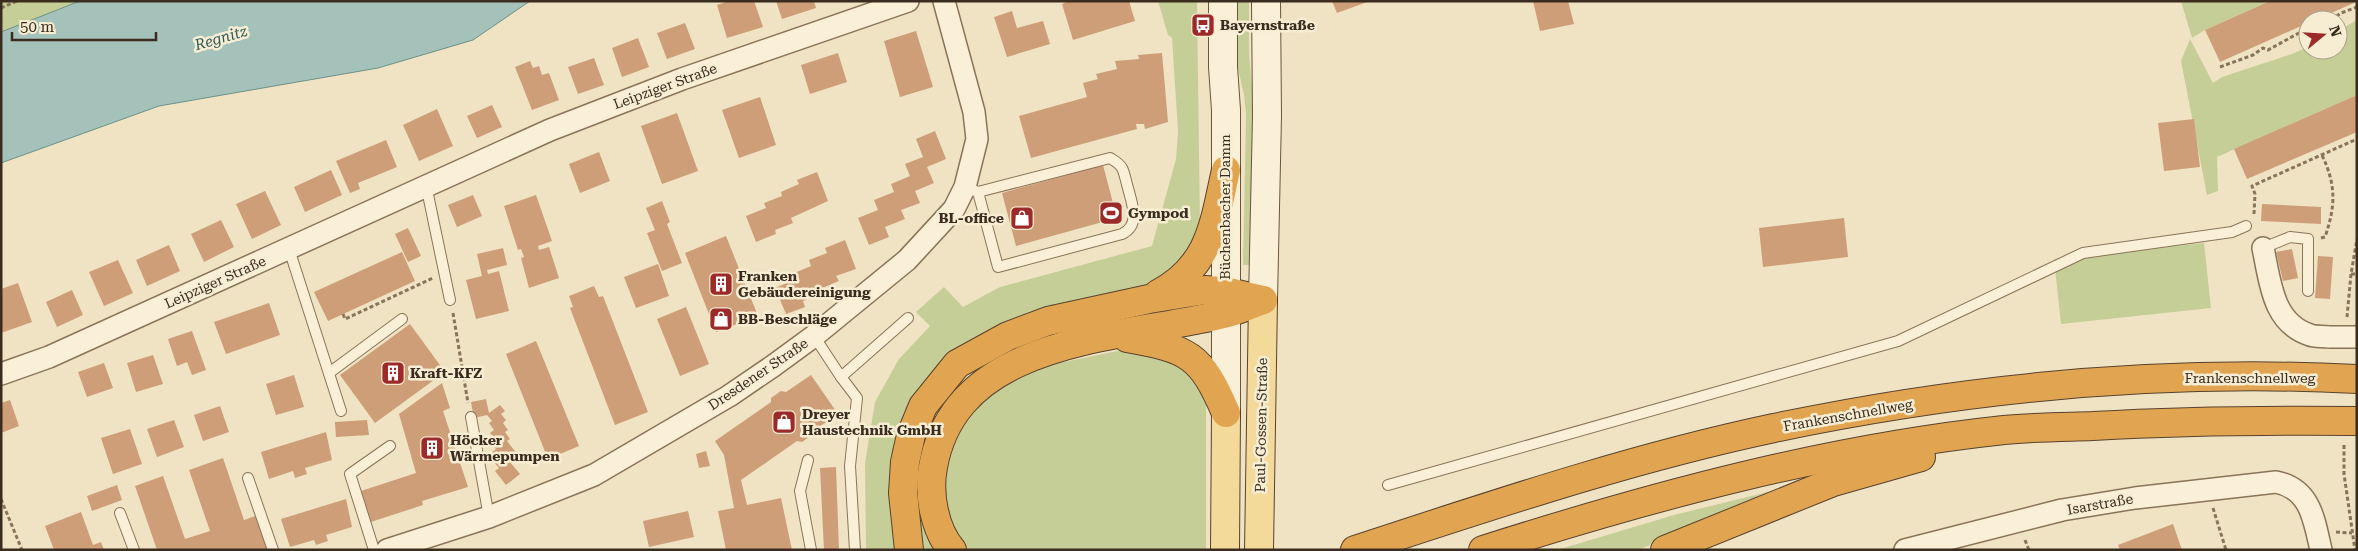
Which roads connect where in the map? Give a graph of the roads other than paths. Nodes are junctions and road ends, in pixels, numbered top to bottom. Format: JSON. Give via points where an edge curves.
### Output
{"nodes":[{"id":1,"x":908,"y":1,"type":"edge"},
{"id":2,"x":944,"y":1,"type":"edge"},
{"id":3,"x":1224,"y":1,"type":"edge"},
{"id":4,"x":1266,"y":1,"type":"edge"},
{"id":5,"x":1226,"y":170,"type":"junction"},
{"id":6,"x":426,"y":185,"type":"junction"},
{"id":7,"x":971,"y":190,"type":"junction"},
{"id":8,"x":2246,"y":226,"type":"road end"},
{"id":9,"x":2262,"y":248,"type":"joint"},
{"id":10,"x":289,"y":249,"type":"junction"},
{"id":11,"x":2308,"y":291,"type":"dead end"},
{"id":12,"x":1148,"y":299,"type":"junction"},
{"id":13,"x":450,"y":300,"type":"road end"},
{"id":14,"x":1263,"y":300,"type":"junction"},
{"id":15,"x":1225,"y":302,"type":"junction"},
{"id":16,"x":908,"y":318,"type":"dead end"},
{"id":17,"x":402,"y":319,"type":"dead end"},
{"id":18,"x":2352,"y":329,"type":"edge"},
{"id":19,"x":814,"y":336,"type":"junction"},
{"id":20,"x":1113,"y":336,"type":"junction"},
{"id":21,"x":1,"y":374,"type":"edge"},
{"id":22,"x":329,"y":374,"type":"junction"},
{"id":23,"x":841,"y":377,"type":"junction"},
{"id":24,"x":2357,"y":379,"type":"edge"},
{"id":25,"x":341,"y":411,"type":"dead end"},
{"id":26,"x":1226,"y":413,"type":"junction"},
{"id":27,"x":471,"y":417,"type":"road end"},
{"id":28,"x":2094,"y":426,"type":"junction"},
{"id":29,"x":2351,"y":433,"type":"edge"},
{"id":30,"x":390,"y":446,"type":"dead end"},
{"id":31,"x":808,"y":460,"type":"dead end"},
{"id":32,"x":248,"y":478,"type":"dead end"},
{"id":33,"x":1388,"y":485,"type":"dead end"},
{"id":34,"x":120,"y":513,"type":"dead end"},
{"id":35,"x":489,"y":517,"type":"junction"},
{"id":36,"x":134,"y":550,"type":"edge"},
{"id":37,"x":273,"y":550,"type":"edge"},
{"id":38,"x":374,"y":550,"type":"edge"},
{"id":39,"x":387,"y":550,"type":"edge"},
{"id":40,"x":811,"y":550,"type":"edge"},
{"id":41,"x":855,"y":550,"type":"edge"},
{"id":42,"x":909,"y":550,"type":"edge"},
{"id":43,"x":952,"y":550,"type":"edge"},
{"id":44,"x":1225,"y":550,"type":"edge"},
{"id":45,"x":1259,"y":550,"type":"edge"},
{"id":46,"x":1355,"y":550,"type":"edge"},
{"id":47,"x":1483,"y":550,"type":"edge"},
{"id":48,"x":1665,"y":550,"type":"edge"},
{"id":49,"x":1905,"y":550,"type":"edge"},
{"id":50,"x":2321,"y":550,"type":"edge"}],
"edges":[{"from":1,"to":6,"type":"street","name":"Leipziger Straße","via":[[682,79],[550,130]]},
{"from":2,"to":7,"type":"street","name":"Dresdener Straße","via":[[974,112],[977,139]]},
{"from":3,"to":5,"type":"main road","name":"Büchenbacher Damm"},
{"from":4,"to":14,"type":"main road"},
{"from":5,"to":12,"type":"highway","via":[[1210,237],[1202,253],[1182,280]]},
{"from":5,"to":15,"type":"main road","name":"Büchenbacher Damm"},
{"from":6,"to":10,"type":"street","name":"Leipziger Straße"},
{"from":6,"to":13,"type":"lane"},
{"from":7,"to":7,"type":"lane","via":[[1110,158],[1122,169],[1134,220],[1128,232],[998,267]]},
{"from":7,"to":19,"type":"street","name":"Dresdener Straße","via":[[906,260]]},
{"from":8,"to":33,"type":"lane","via":[[2232,232],[2083,253],[1898,341]]},
{"from":9,"to":11,"type":"lane","via":[[2290,237],[2308,239]]},
{"from":9,"to":18,"type":"street","bridge":true,"via":[[2274,303],[2290,323],[2310,335],[2329,337]]},
{"from":10,"to":21,"type":"street","name":"Leipziger Straße","via":[[49,357]]},
{"from":10,"to":22,"type":"lane"},
{"from":12,"to":15,"type":"highway","via":[[1205,290]]},
{"from":12,"to":42,"type":"highway","via":[[1048,321],[1008,336],[958,364],[923,406],[911,435],[903,493]]},
{"from":14,"to":15,"type":"highway"},
{"from":14,"to":45,"type":"main road","name":"Paul-Gossen-Straße"},
{"from":15,"to":20,"type":"highway"},
{"from":15,"to":26,"type":"main road","name":"Büchenbacher Damm"},
{"from":16,"to":23,"type":"lane"},
{"from":17,"to":22,"type":"lane"},
{"from":19,"to":23,"type":"lane"},
{"from":19,"to":35,"type":"street","name":"Dresdener Straße","via":[[729,396],[594,475]]},
{"from":20,"to":26,"type":"highway","via":[[1169,346],[1188,356],[1208,374]]},
{"from":20,"to":43,"type":"highway","via":[[1062,347],[999,371],[962,402],[937,447],[930,483],[936,519]]},
{"from":22,"to":25,"type":"lane"},
{"from":23,"to":41,"type":"lane","via":[[857,398],[850,466]]},
{"from":24,"to":46,"type":"highway","name":"Frankenschnellweg","via":[[2147,379],[2024,388],[1874,410],[1774,428],[1570,480]]},
{"from":26,"to":44,"type":"main road"},
{"from":27,"to":35,"type":"lane"},
{"from":28,"to":29,"type":"highway","via":[[2234,420]]},
{"from":28,"to":47,"type":"highway","via":[[2005,430],[1822,458],[1664,495]]},
{"from":28,"to":48,"type":"highway","via":[[2020,444],[1917,457],[1834,482]]},
{"from":30,"to":38,"type":"lane","via":[[350,474]]},
{"from":31,"to":40,"type":"lane","via":[[800,491]]},
{"from":32,"to":37,"type":"lane"},
{"from":34,"to":36,"type":"lane"},
{"from":35,"to":39,"type":"street","name":"Dresdener Straße"},
{"from":49,"to":50,"type":"street","name":"Isarstraße","via":[[2062,510],[2210,488],[2276,482],[2297,490],[2309,508]]}]}
